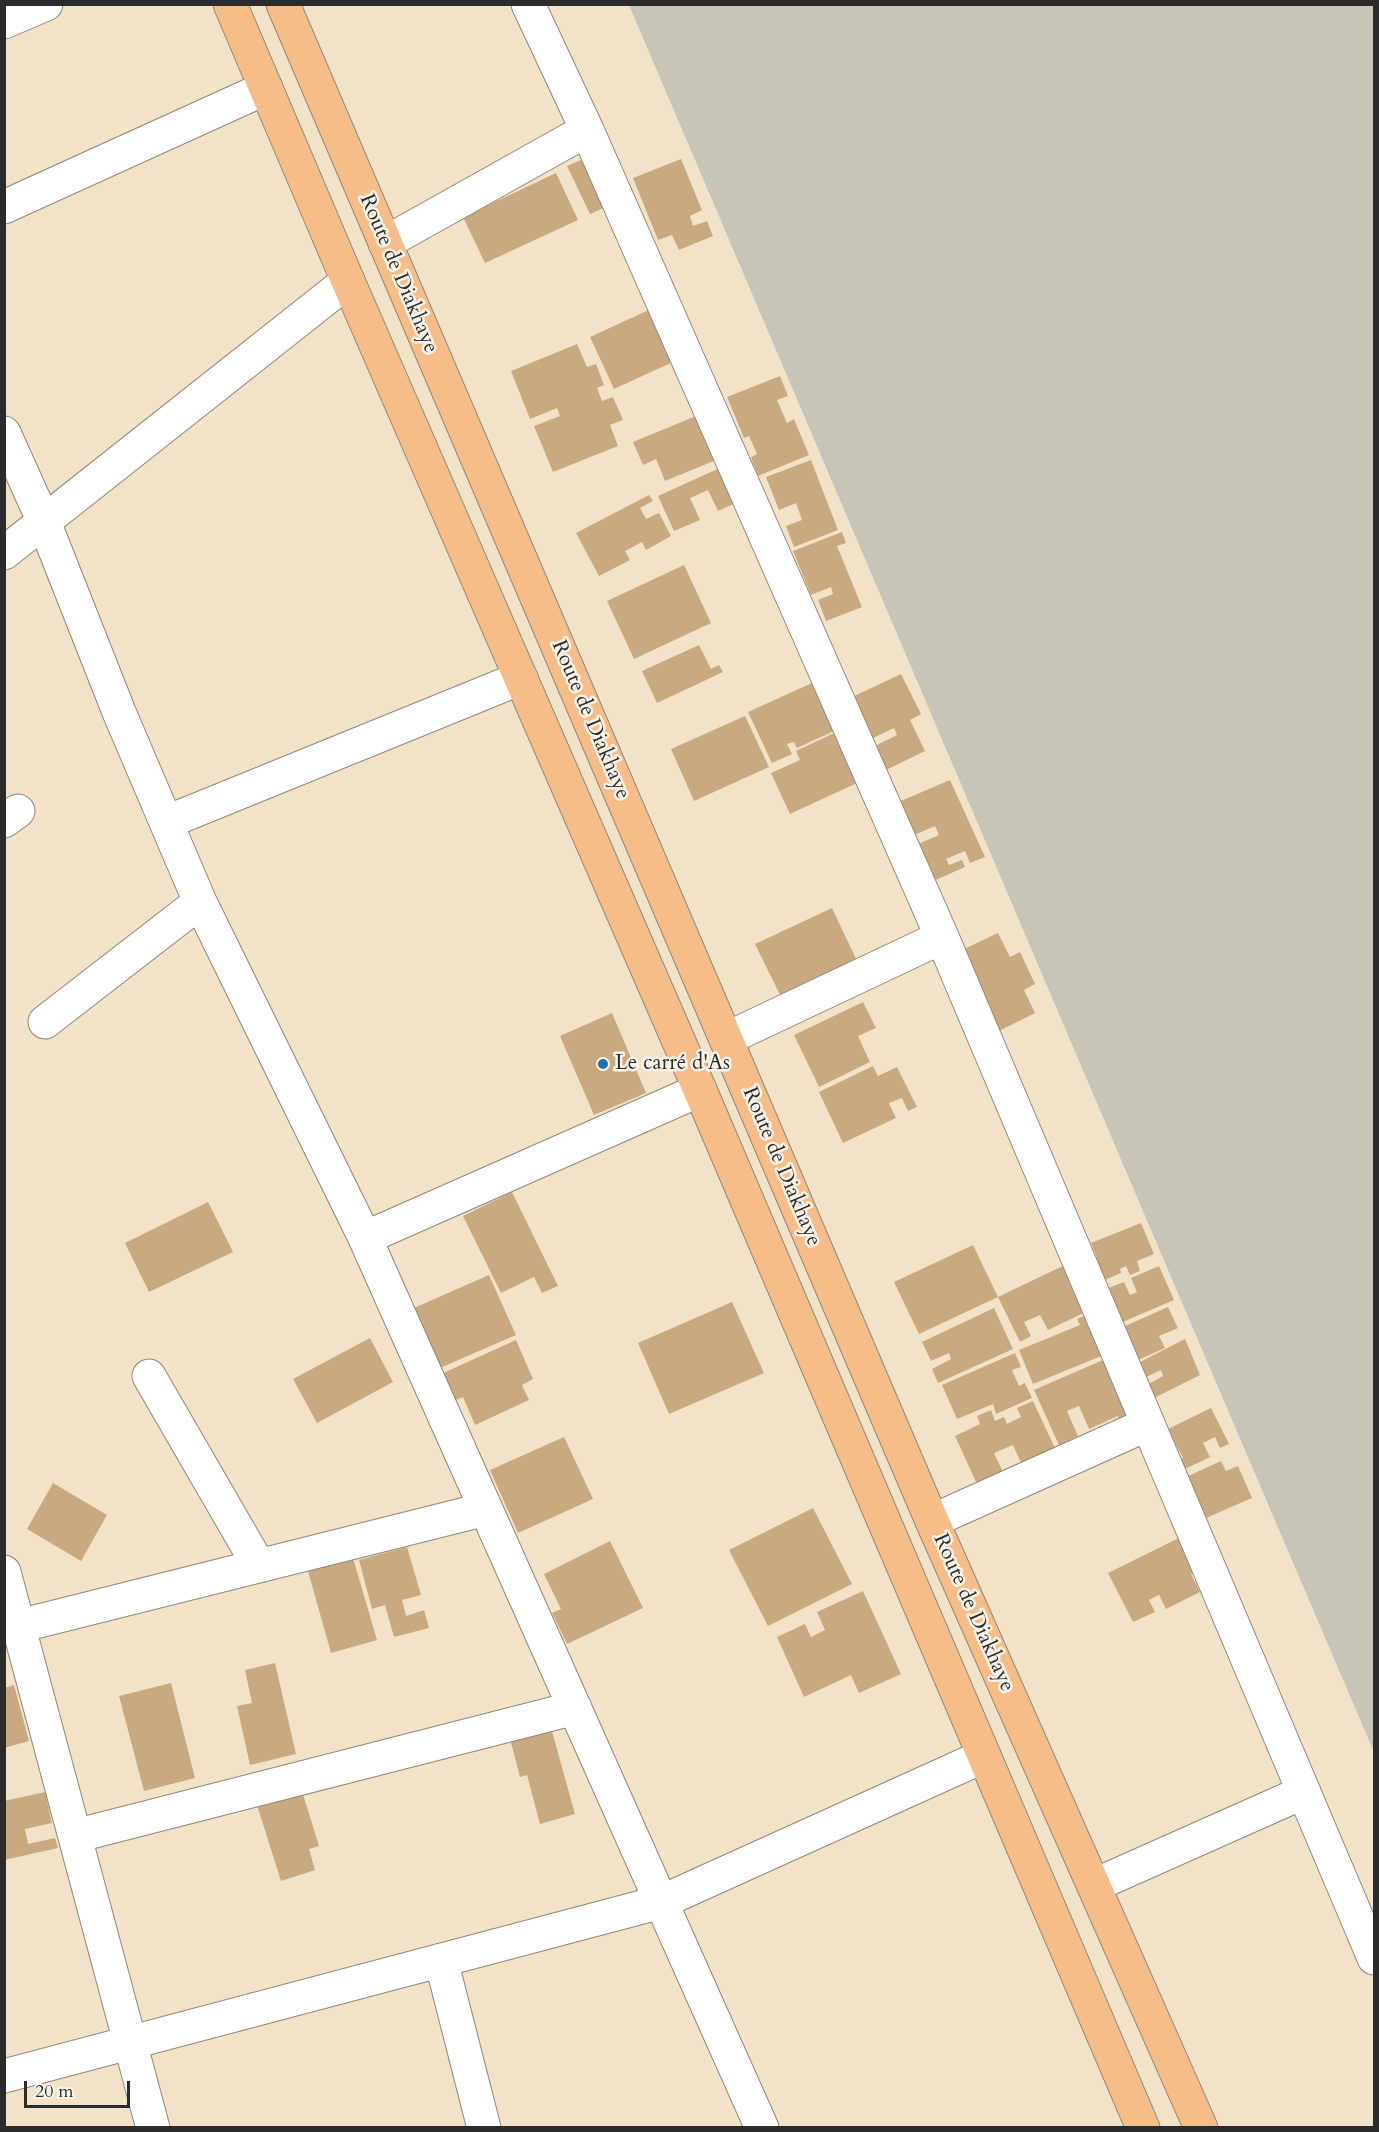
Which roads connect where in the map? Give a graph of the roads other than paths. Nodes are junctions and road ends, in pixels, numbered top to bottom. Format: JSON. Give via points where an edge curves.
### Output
{"nodes":[{"id":1,"x":46,"y":4,"type":"edge"},
{"id":2,"x":231,"y":4,"type":"edge"},
{"id":3,"x":283,"y":4,"type":"edge"},
{"id":4,"x":528,"y":4,"type":"edge"},
{"id":5,"x":4,"y":22,"type":"edge"},
{"id":6,"x":266,"y":88,"type":"junction"},
{"id":7,"x":587,"y":130,"type":"junction"},
{"id":8,"x":4,"y":207,"type":"edge"},
{"id":9,"x":385,"y":243,"type":"junction"},
{"id":10,"x":348,"y":281,"type":"junction"},
{"id":11,"x":4,"y":433,"type":"edge"},
{"id":12,"x":44,"y":522,"type":"junction"},
{"id":13,"x":4,"y":553,"type":"edge"},
{"id":14,"x":521,"y":678,"type":"junction"},
{"id":15,"x":167,"y":822,"type":"junction"},
{"id":16,"x":200,"y":902,"type":"junction"},
{"id":17,"x":942,"y":937,"type":"junction"},
{"id":18,"x":45,"y":1022,"type":"dead end"},
{"id":19,"x":726,"y":1039,"type":"junction"},
{"id":20,"x":700,"y":1090,"type":"junction"},
{"id":21,"x":365,"y":1238,"type":"junction"},
{"id":22,"x":148,"y":1376,"type":"dead end"},
{"id":23,"x":1148,"y":1424,"type":"junction"},
{"id":24,"x":486,"y":1509,"type":"junction"},
{"id":25,"x":932,"y":1521,"type":"junction"},
{"id":26,"x":259,"y":1566,"type":"junction"},
{"id":27,"x":4,"y":1572,"type":"edge"},
{"id":28,"x":19,"y":1626,"type":"junction"},
{"id":29,"x":575,"y":1708,"type":"junction"},
{"id":30,"x":984,"y":1756,"type":"junction"},
{"id":31,"x":1304,"y":1792,"type":"junction"},
{"id":32,"x":75,"y":1836,"type":"junction"},
{"id":33,"x":1095,"y":1885,"type":"junction"},
{"id":34,"x":661,"y":1902,"type":"junction"},
{"id":35,"x":1374,"y":1958,"type":"edge"},
{"id":36,"x":441,"y":1960,"type":"junction"},
{"id":37,"x":130,"y":2043,"type":"junction"},
{"id":38,"x":4,"y":2076,"type":"edge"},
{"id":39,"x":153,"y":2127,"type":"edge"},
{"id":40,"x":484,"y":2127,"type":"edge"},
{"id":41,"x":762,"y":2127,"type":"edge"},
{"id":42,"x":1143,"y":2127,"type":"edge"},
{"id":43,"x":1202,"y":2127,"type":"edge"}],
"edges":[{"from":1,"to":5,"type":"street"},
{"from":2,"to":6,"type":"main road"},
{"from":3,"to":9,"type":"main road","name":"Route de Diakhaye"},
{"from":4,"to":7,"type":"street"},
{"from":6,"to":8,"type":"street"},
{"from":6,"to":10,"type":"main road"},
{"from":7,"to":9,"type":"street"},
{"from":7,"to":17,"type":"street"},
{"from":9,"to":19,"type":"main road","name":"Route de Diakhaye"},
{"from":10,"to":12,"type":"street"},
{"from":10,"to":14,"type":"main road"},
{"from":11,"to":12,"type":"street"},
{"from":12,"to":13,"type":"street"},
{"from":12,"to":15,"type":"street"},
{"from":14,"to":15,"type":"street"},
{"from":14,"to":20,"type":"main road"},
{"from":15,"to":16,"type":"street"},
{"from":16,"to":18,"type":"street"},
{"from":16,"to":21,"type":"street"},
{"from":17,"to":19,"type":"street"},
{"from":17,"to":23,"type":"street"},
{"from":19,"to":25,"type":"main road","name":"Route de Diakhaye"},
{"from":20,"to":21,"type":"street"},
{"from":20,"to":30,"type":"main road"},
{"from":21,"to":24,"type":"street"},
{"from":22,"to":26,"type":"street"},
{"from":23,"to":25,"type":"street"},
{"from":23,"to":31,"type":"street"},
{"from":24,"to":26,"type":"street"},
{"from":24,"to":29,"type":"street"},
{"from":25,"to":33,"type":"main road","name":"Route de Diakhaye"},
{"from":26,"to":28,"type":"street"},
{"from":27,"to":28,"type":"street"},
{"from":28,"to":32,"type":"street"},
{"from":29,"to":32,"type":"street"},
{"from":29,"to":34,"type":"street"},
{"from":30,"to":34,"type":"street"},
{"from":30,"to":42,"type":"main road"},
{"from":31,"to":33,"type":"street"},
{"from":31,"to":35,"type":"street"},
{"from":32,"to":37,"type":"street"},
{"from":33,"to":43,"type":"main road","name":"Route de Diakhaye"},
{"from":34,"to":36,"type":"street"},
{"from":34,"to":41,"type":"street"},
{"from":36,"to":37,"type":"street"},
{"from":36,"to":40,"type":"street"},
{"from":37,"to":38,"type":"street"},
{"from":37,"to":39,"type":"street"}]}
